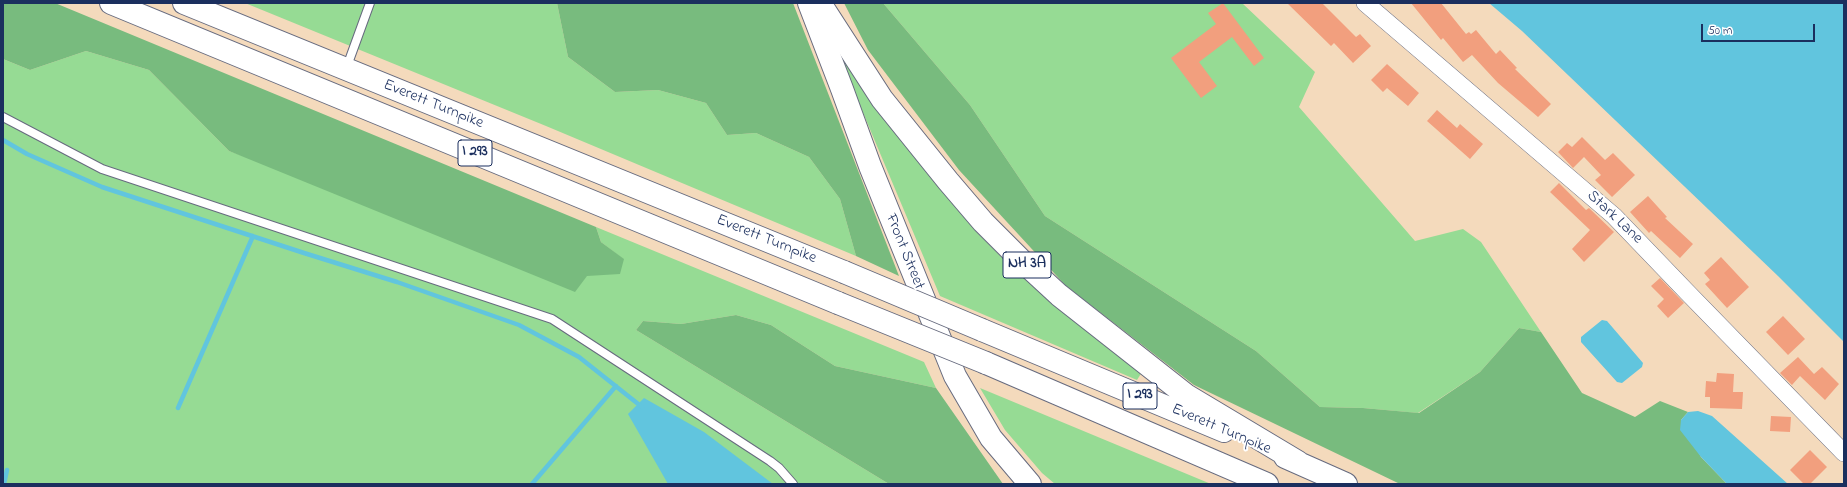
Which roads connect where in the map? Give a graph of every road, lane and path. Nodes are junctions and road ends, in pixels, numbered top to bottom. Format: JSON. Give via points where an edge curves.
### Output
{"nodes":[{"id":1,"x":112,"y":3,"type":"edge"},
{"id":2,"x":184,"y":3,"type":"edge"},
{"id":3,"x":370,"y":3,"type":"edge"},
{"id":4,"x":809,"y":3,"type":"edge"},
{"id":5,"x":820,"y":3,"type":"edge"},
{"id":6,"x":1365,"y":3,"type":"edge"},
{"id":7,"x":346,"y":70,"type":"junction"},
{"id":8,"x":3,"y":117,"type":"edge"},
{"id":9,"x":1844,"y":453,"type":"edge"},
{"id":10,"x":1298,"y":462,"type":"junction"},
{"id":11,"x":792,"y":484,"type":"edge"},
{"id":12,"x":1030,"y":484,"type":"edge"},
{"id":13,"x":1267,"y":484,"type":"edge"},
{"id":14,"x":1346,"y":484,"type":"edge"}],
"edges":[{"from":1,"to":13,"type":"main road","name":"Everett Turnpike","number":"I 293","bridge":true,"via":[[986,363]]},
{"from":2,"to":7,"type":"main road","name":"Everett Turnpike","number":"I 293"},
{"from":3,"to":7,"type":"lane"},
{"from":4,"to":12,"type":"main road","name":"Front Street","via":[[870,166],[955,376],[991,438]]},
{"from":5,"to":10,"type":"main road","number":"NH 3A","via":[[882,99],[983,222],[1020,259],[1059,295],[1186,395]]},
{"from":6,"to":9,"type":"street","name":"Stark Lane","via":[[1614,216]]},
{"from":7,"to":10,"type":"main road","name":"Everett Turnpike","number":"I 293","bridge":true,"via":[[844,272]]},
{"from":8,"to":11,"type":"lane","via":[[102,170],[552,319],[770,461]]},
{"from":10,"to":14,"type":"main road","name":"Everett Turnpike","number":"I 293"}]}
